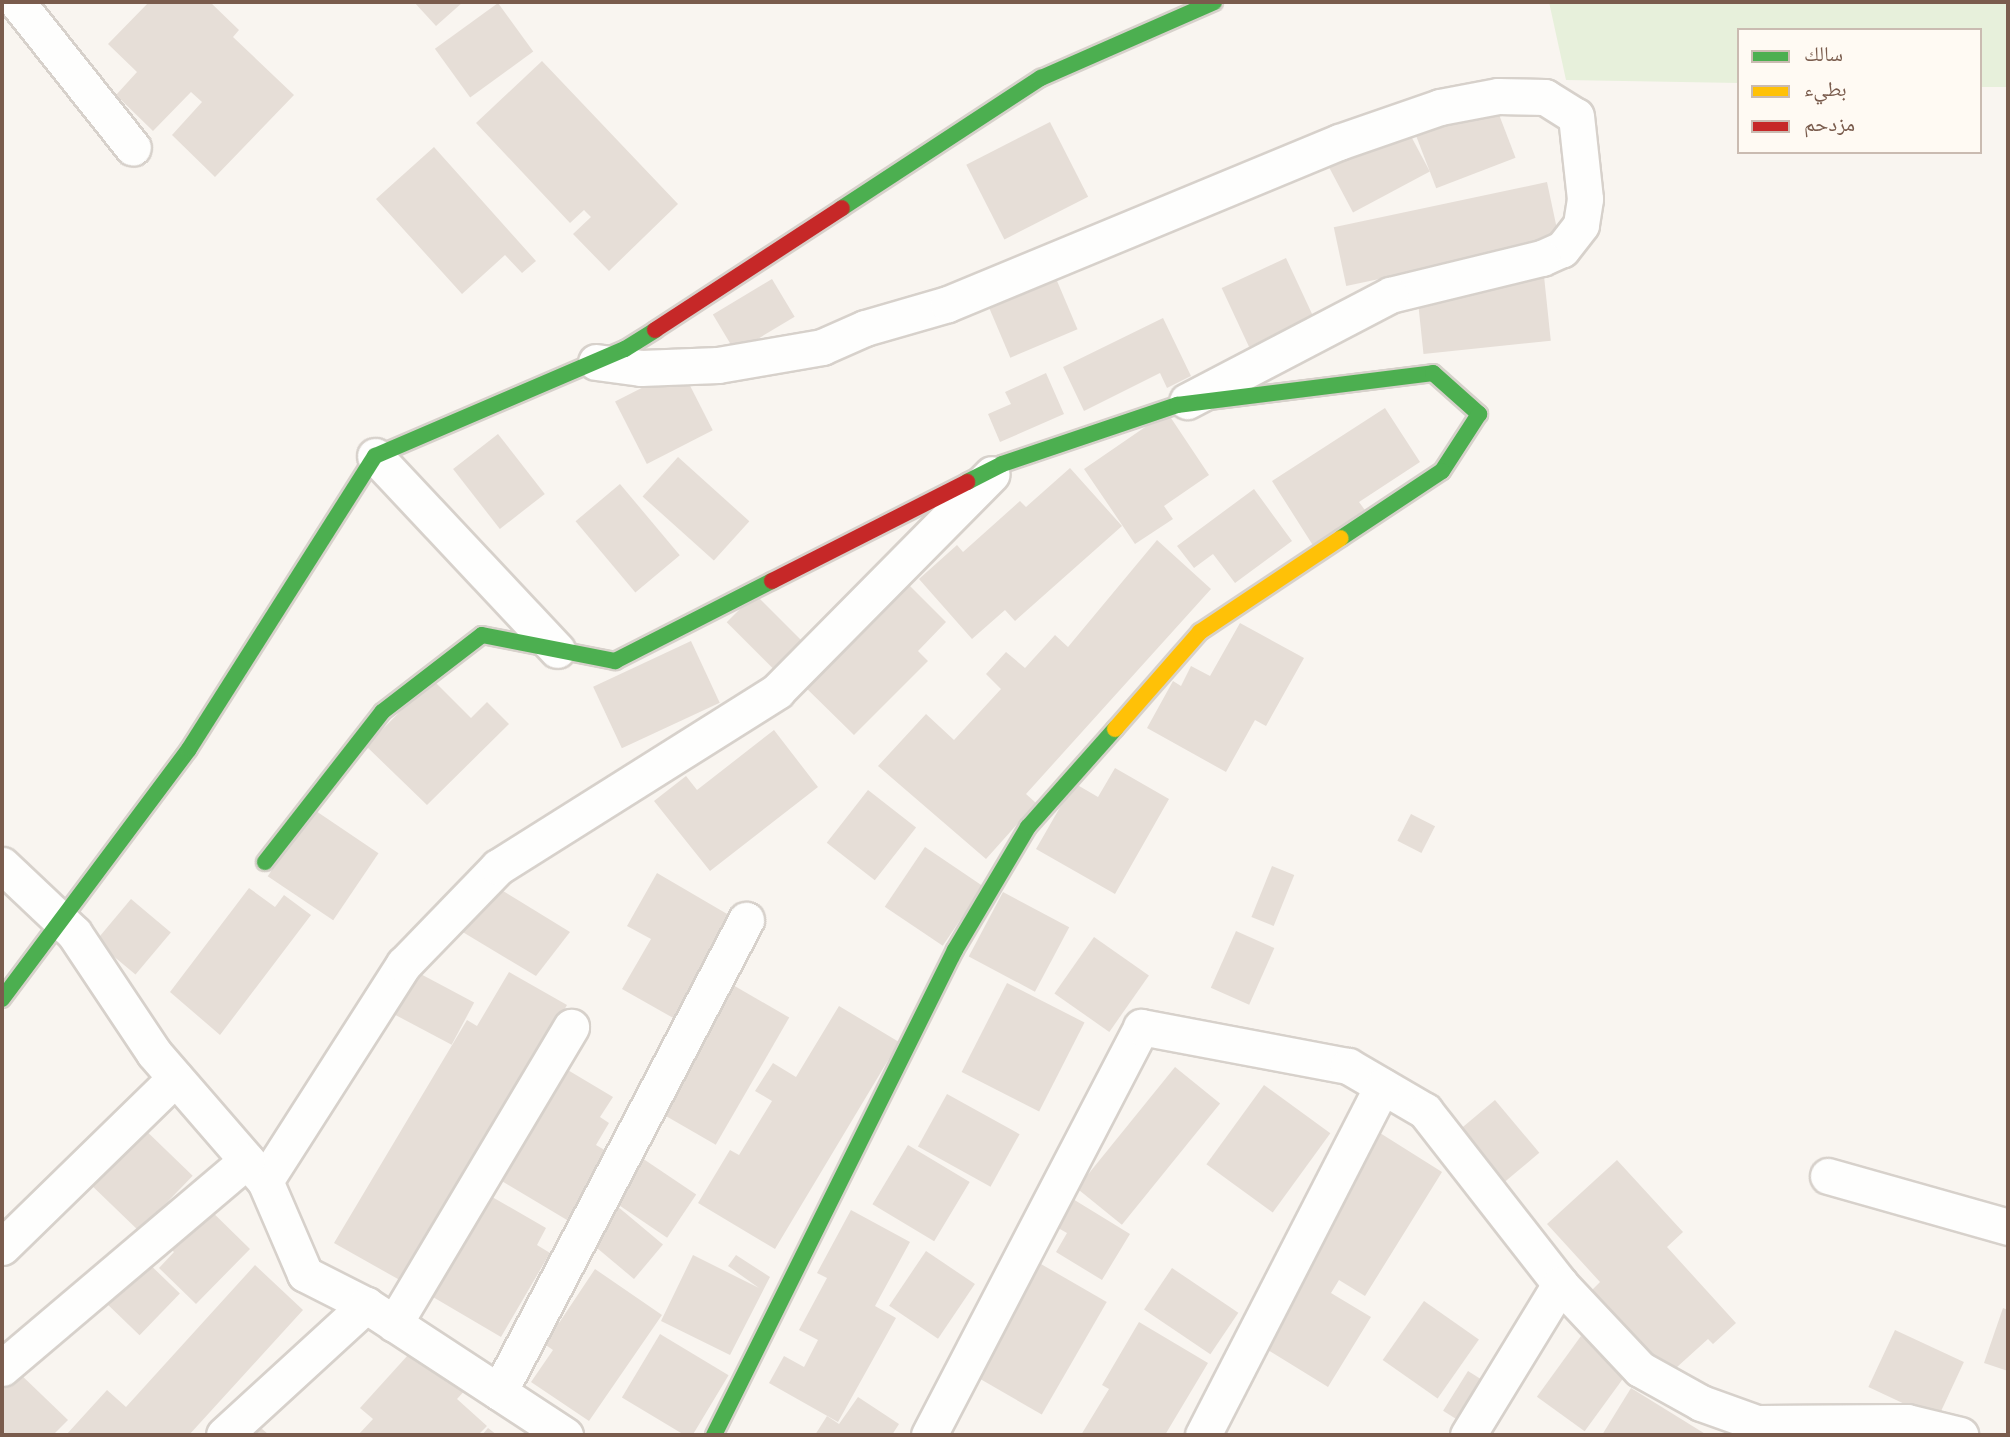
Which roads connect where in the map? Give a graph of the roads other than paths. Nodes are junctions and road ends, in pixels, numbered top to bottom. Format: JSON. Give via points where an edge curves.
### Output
{"nodes":[{"id":1,"x":18,"y":2,"type":"edge"},
{"id":2,"x":1214,"y":2,"type":"edge"},
{"id":3,"x":133,"y":148,"type":"dead end"},
{"id":4,"x":596,"y":362,"type":"junction"},
{"id":5,"x":1177,"y":405,"type":"junction"},
{"id":6,"x":375,"y":456,"type":"junction"},
{"id":7,"x":1002,"y":464,"type":"junction"},
{"id":8,"x":557,"y":650,"type":"junction"},
{"id":9,"x":265,"y":862,"type":"dead end"},
{"id":10,"x":2,"y":866,"type":"edge"},
{"id":11,"x":746,"y":920,"type":"dead end"},
{"id":12,"x":61,"y":922,"type":"junction"},
{"id":13,"x":2,"y":999,"type":"edge"},
{"id":14,"x":571,"y":1027,"type":"dead end"},
{"id":15,"x":175,"y":1077,"type":"junction"},
{"id":16,"x":1382,"y":1086,"type":"junction"},
{"id":17,"x":256,"y":1170,"type":"junction"},
{"id":18,"x":1828,"y":1176,"type":"dead end"},
{"id":19,"x":2008,"y":1227,"type":"edge"},
{"id":20,"x":2,"y":1247,"type":"edge"},
{"id":21,"x":1560,"y":1284,"type":"junction"},
{"id":22,"x":380,"y":1314,"type":"junction"},
{"id":23,"x":2,"y":1368,"type":"edge"},
{"id":24,"x":499,"y":1392,"type":"junction"},
{"id":25,"x":1753,"y":1429,"type":"edge"},
{"id":26,"x":224,"y":1435,"type":"edge"},
{"id":27,"x":565,"y":1435,"type":"edge"},
{"id":28,"x":713,"y":1435,"type":"edge"},
{"id":29,"x":929,"y":1435,"type":"edge"},
{"id":30,"x":1203,"y":1435,"type":"edge"},
{"id":31,"x":1468,"y":1435,"type":"edge"},
{"id":32,"x":1960,"y":1435,"type":"edge"}],
"edges":[{"from":1,"to":3,"type":"street"},
{"from":2,"to":4,"type":"street","via":[[1041,78],[625,349]]},
{"from":4,"to":5,"type":"street","via":[[641,368],[718,365],[822,347],[865,328],[948,304],[1339,142],[1440,107],[1498,96],[1545,97],[1576,117],[1584,199],[1581,225],[1562,249],[1542,258],[1390,295]]},
{"from":4,"to":6,"type":"street"},
{"from":5,"to":7,"type":"street"},
{"from":5,"to":28,"type":"street","via":[[1433,373],[1479,414],[1442,471],[1200,632],[1028,828],[955,950]]},
{"from":6,"to":8,"type":"street"},
{"from":6,"to":12,"type":"street","via":[[189,749]]},
{"from":7,"to":8,"type":"street","via":[[615,661]]},
{"from":7,"to":17,"type":"street","via":[[777,691],[498,867],[404,964]]},
{"from":8,"to":9,"type":"street","via":[[482,635],[382,712]]},
{"from":10,"to":12,"type":"street"},
{"from":11,"to":24,"type":"street"},
{"from":12,"to":13,"type":"street"},
{"from":12,"to":15,"type":"street","via":[[74,933]]},
{"from":14,"to":22,"type":"street"},
{"from":15,"to":17,"type":"street"},
{"from":15,"to":20,"type":"street"},
{"from":16,"to":21,"type":"street","via":[[1425,1111]]},
{"from":16,"to":29,"type":"street","via":[[1348,1066],[1141,1027]]},
{"from":16,"to":30,"type":"street"},
{"from":17,"to":22,"type":"street","via":[[305,1274]]},
{"from":17,"to":23,"type":"street"},
{"from":18,"to":19,"type":"street"},
{"from":21,"to":25,"type":"street","via":[[1640,1369]]},
{"from":21,"to":31,"type":"street"},
{"from":22,"to":24,"type":"street"},
{"from":22,"to":26,"type":"street"},
{"from":24,"to":27,"type":"street"},
{"from":25,"to":32,"type":"street","via":[[1906,1422]]}]}
